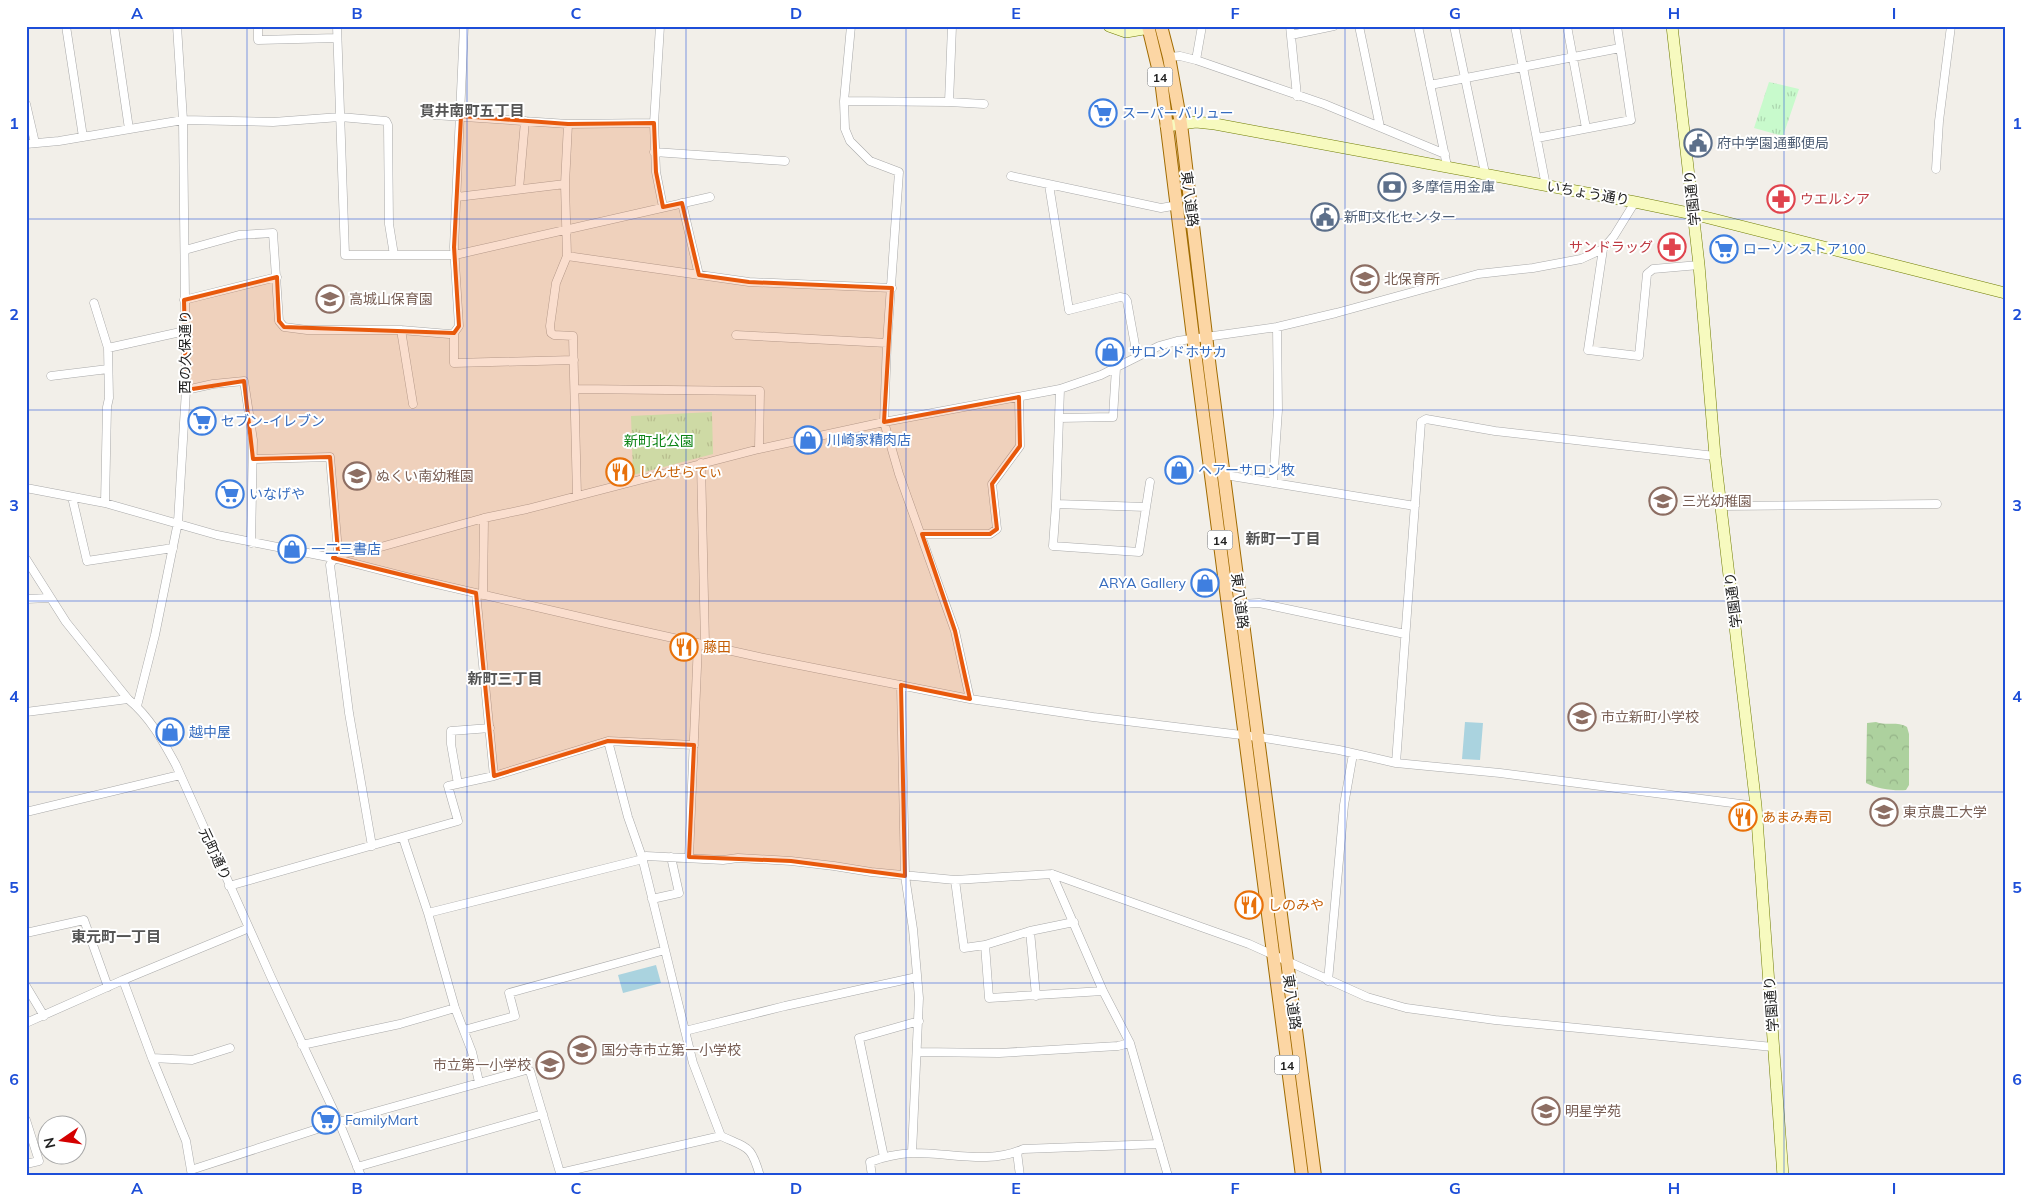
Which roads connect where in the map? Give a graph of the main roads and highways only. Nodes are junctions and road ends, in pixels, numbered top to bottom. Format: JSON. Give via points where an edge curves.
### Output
{"nodes":[{"id":1,"x":1153,"y":27,"type":"edge"},
{"id":2,"x":1302,"y":1176,"type":"edge"},
{"id":3,"x":1315,"y":1176,"type":"edge"}],
"edges":[{"from":1,"to":2,"type":"main road","name":"東八道路","number":"14"},
{"from":1,"to":3,"type":"main road","name":"東八道路","number":"14","via":[[1169,57],[1181,124]]}]}
